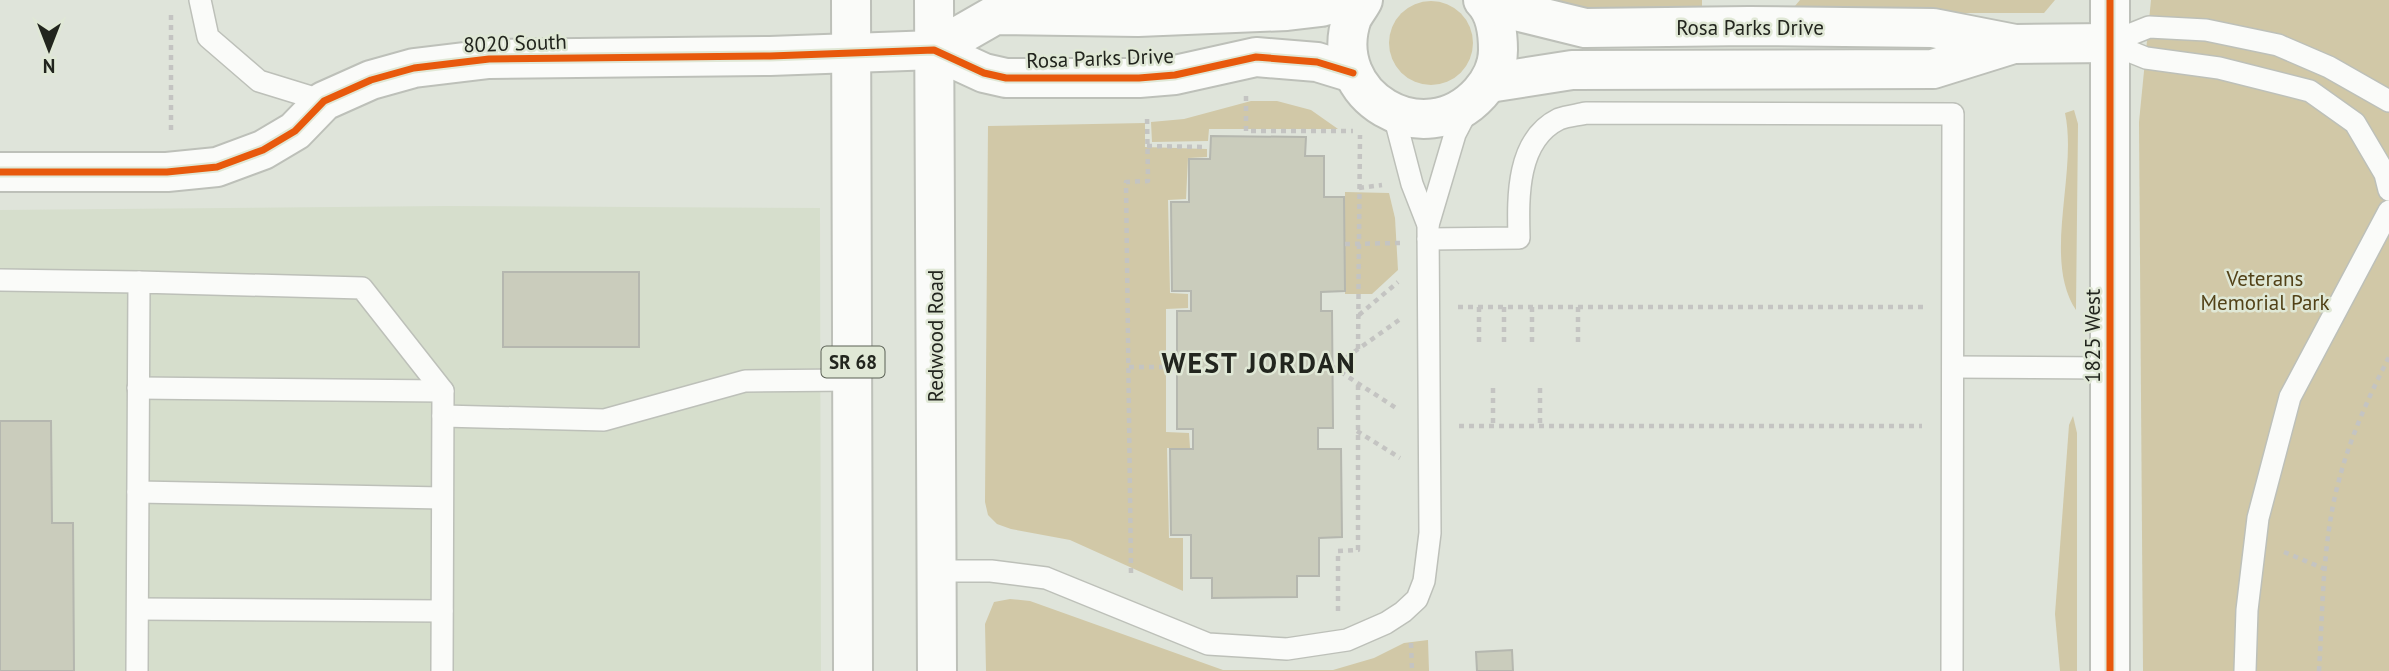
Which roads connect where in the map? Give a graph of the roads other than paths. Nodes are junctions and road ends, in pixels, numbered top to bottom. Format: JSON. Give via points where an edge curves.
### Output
{"nodes":[{"id":1,"x":200,"y":0,"type":"edge"},
{"id":2,"x":851,"y":0,"type":"edge"},
{"id":3,"x":934,"y":0,"type":"edge"},
{"id":4,"x":1346,"y":0,"type":"edge"},
{"id":5,"x":1363,"y":0,"type":"edge"},
{"id":6,"x":2109,"y":0,"type":"edge"},
{"id":7,"x":1485,"y":2,"type":"edge"},
{"id":8,"x":2109,"y":43,"type":"junction"},
{"id":9,"x":2015,"y":44,"type":"junction"},
{"id":10,"x":934,"y":50,"type":"junction"},
{"id":11,"x":852,"y":54,"type":"junction"},
{"id":12,"x":1353,"y":73,"type":"junction"},
{"id":13,"x":1479,"y":94,"type":"junction"},
{"id":14,"x":324,"y":101,"type":"junction"},
{"id":15,"x":2389,"y":101,"type":"edge"},
{"id":16,"x":1394,"y":114,"type":"junction"},
{"id":17,"x":0,"y":172,"type":"edge"},
{"id":18,"x":2389,"y":190,"type":"edge"},
{"id":19,"x":2389,"y":211,"type":"edge"},
{"id":20,"x":1428,"y":232,"type":"junction"},
{"id":21,"x":0,"y":280,"type":"edge"},
{"id":22,"x":139,"y":282,"type":"junction"},
{"id":23,"x":1953,"y":367,"type":"junction"},
{"id":24,"x":2109,"y":368,"type":"junction"},
{"id":25,"x":853,"y":380,"type":"junction"},
{"id":26,"x":138,"y":388,"type":"junction"},
{"id":27,"x":443,"y":391,"type":"junction"},
{"id":28,"x":443,"y":416,"type":"junction"},
{"id":29,"x":138,"y":492,"type":"junction"},
{"id":30,"x":442,"y":498,"type":"junction"},
{"id":31,"x":936,"y":571,"type":"junction"},
{"id":32,"x":138,"y":609,"type":"junction"},
{"id":33,"x":442,"y":611,"type":"junction"},
{"id":34,"x":137,"y":671,"type":"edge"},
{"id":35,"x":442,"y":671,"type":"edge"},
{"id":36,"x":853,"y":671,"type":"edge"},
{"id":37,"x":937,"y":671,"type":"edge"},
{"id":38,"x":1952,"y":671,"type":"edge"},
{"id":39,"x":2110,"y":671,"type":"edge"},
{"id":40,"x":2245,"y":671,"type":"edge"}],
"edges":[{"from":1,"to":14,"type":"lane","via":[[208,37],[259,81]]},
{"from":2,"to":11,"type":"street","number":"SR 68"},
{"from":3,"to":10,"type":"street","name":"Redwood Road"},
{"from":4,"to":10,"type":"street","name":"Rosa Parks Drive","via":[[1287,11],[1138,17],[995,15]]},
{"from":5,"to":12,"type":"street","via":[[1352,18],[1348,46]]},
{"from":6,"to":8,"type":"street","name":"1825 West"},
{"from":7,"to":9,"type":"street","name":"Rosa Parks Drive","via":[[1585,28],[1933,28]]},
{"from":7,"to":13,"type":"street","via":[[1498,30],[1498,57]]},
{"from":8,"to":9,"type":"street","name":"Rosa Parks Drive"},
{"from":8,"to":15,"type":"lane","name":"Rosa Parks Drive","via":[[2148,27],[2206,30],[2278,45]]},
{"from":8,"to":18,"type":"lane","name":"Rosa Parks Drive","via":[[2146,58],[2219,68],[2310,92],[2355,123],[2385,174]]},
{"from":8,"to":24,"type":"street","name":"1825 West"},
{"from":9,"to":13,"type":"street","name":"Rosa Parks Drive","via":[[1933,69],[1572,70]]},
{"from":10,"to":11,"type":"street","name":"8020 South"},
{"from":10,"to":12,"type":"street","name":"Rosa Parks Drive","via":[[1006,78],[1175,75],[1256,57],[1317,62]]},
{"from":10,"to":31,"type":"street","name":"Redwood Road"},
{"from":11,"to":14,"type":"street","name":"8020 South","via":[[489,58],[414,68],[370,80]]},
{"from":11,"to":25,"type":"street","number":"SR 68"},
{"from":12,"to":16,"type":"street","via":[[1368,96]]},
{"from":13,"to":16,"type":"street","name":"Rosa Parks Drive","via":[[1446,117],[1418,120]]},
{"from":13,"to":20,"type":"lane","via":[[1455,134]]},
{"from":14,"to":17,"type":"street","name":"8020 South","via":[[295,131],[263,150],[217,167],[167,172]]},
{"from":16,"to":20,"type":"lane"},
{"from":19,"to":40,"type":"lane","via":[[2290,397],[2258,518]]},
{"from":20,"to":23,"type":"lane","via":[[1518,238],[1521,176],[1540,133],[1560,119],[1586,113],[1953,114]]},
{"from":20,"to":31,"type":"lane","via":[[1430,533],[1424,581],[1403,612],[1347,640],[1287,649],[1208,644],[1046,578],[992,571]]},
{"from":21,"to":22,"type":"lane"},
{"from":22,"to":26,"type":"lane"},
{"from":22,"to":27,"type":"lane","via":[[362,288]]},
{"from":23,"to":24,"type":"lane"},
{"from":23,"to":38,"type":"lane"},
{"from":24,"to":39,"type":"street","name":"1825 West"},
{"from":25,"to":28,"type":"lane","via":[[745,381],[604,420]]},
{"from":25,"to":36,"type":"street","number":"SR 68"},
{"from":26,"to":27,"type":"lane"},
{"from":26,"to":29,"type":"lane"},
{"from":27,"to":28,"type":"lane"},
{"from":28,"to":30,"type":"lane"},
{"from":29,"to":30,"type":"lane"},
{"from":29,"to":32,"type":"lane"},
{"from":30,"to":33,"type":"lane"},
{"from":31,"to":37,"type":"street","name":"Redwood Road"},
{"from":32,"to":33,"type":"lane"},
{"from":32,"to":34,"type":"lane"},
{"from":33,"to":35,"type":"lane"}]}
